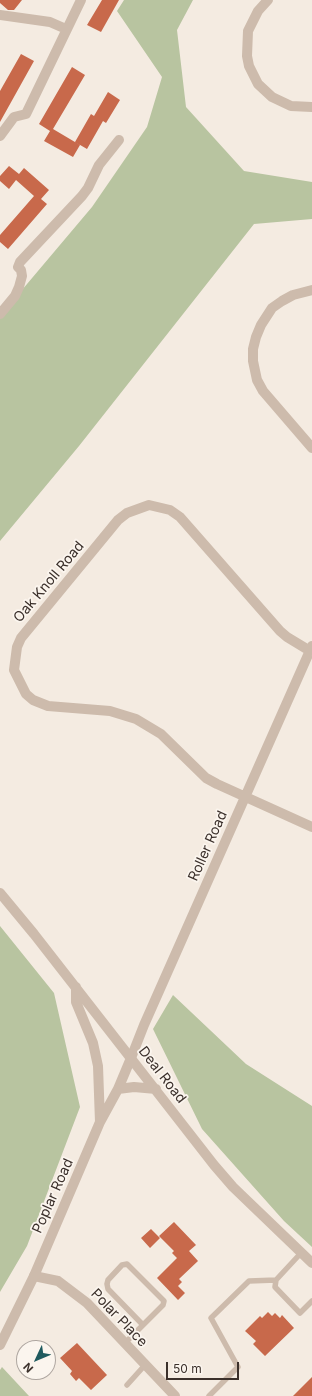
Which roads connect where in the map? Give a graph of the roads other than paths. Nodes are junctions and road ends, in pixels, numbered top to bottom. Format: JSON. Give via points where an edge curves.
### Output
{"nodes":[{"id":1,"x":81,"y":0,"type":"edge"},
{"id":2,"x":268,"y":0,"type":"edge"},
{"id":3,"x":0,"y":15,"type":"edge"},
{"id":4,"x":66,"y":29,"type":"junction"},
{"id":5,"x":312,"y":107,"type":"edge"},
{"id":6,"x":0,"y":136,"type":"edge"},
{"id":7,"x":119,"y":140,"type":"dead end"},
{"id":8,"x":312,"y":290,"type":"edge"},
{"id":9,"x":0,"y":314,"type":"edge"},
{"id":10,"x":312,"y":448,"type":"edge"},
{"id":11,"x":311,"y":649,"type":"edge"},
{"id":12,"x":245,"y":797,"type":"junction"},
{"id":13,"x":312,"y":827,"type":"edge"},
{"id":14,"x":0,"y":893,"type":"edge"},
{"id":15,"x":76,"y":987,"type":"junction"},
{"id":16,"x":131,"y":1058,"type":"junction"},
{"id":17,"x":118,"y":1089,"type":"junction"},
{"id":18,"x":156,"y":1089,"type":"junction"},
{"id":19,"x":100,"y":1122,"type":"junction"},
{"id":20,"x":301,"y":1253,"type":"junction"},
{"id":21,"x":312,"y":1263,"type":"edge"},
{"id":22,"x":34,"y":1276,"type":"junction"},
{"id":23,"x":276,"y":1280,"type":"junction"},
{"id":24,"x":312,"y":1301,"type":"edge"},
{"id":25,"x":143,"y":1325,"type":"junction"},
{"id":26,"x":124,"y":1343,"type":"junction"},
{"id":27,"x":0,"y":1345,"type":"edge"},
{"id":28,"x":145,"y":1365,"type":"junction"},
{"id":29,"x":127,"y":1385,"type":"dead end"},
{"id":30,"x":175,"y":1396,"type":"edge"},
{"id":31,"x":209,"y":1396,"type":"edge"}],
"edges":[{"from":1,"to":4,"type":"street"},
{"from":2,"to":5,"type":"street","via":[[258,11],[248,31],[249,66],[258,84],[272,97],[291,106]]},
{"from":3,"to":4,"type":"street","via":[[50,22]]},
{"from":4,"to":6,"type":"street","via":[[26,114],[14,117]]},
{"from":7,"to":9,"type":"street","via":[[99,165],[82,196],[20,262],[18,267],[22,276],[19,287]]},
{"from":8,"to":10,"type":"street","via":[[293,295],[272,308],[261,325],[253,348],[255,374],[263,391]]},
{"from":11,"to":12,"type":"street","name":"Roller Road"},
{"from":11,"to":12,"type":"street","name":"Oak Knoll Road","via":[[280,631],[180,517],[170,510],[149,505],[127,513],[118,520],[17,646],[14,670],[26,694],[33,700],[48,706],[110,712],[136,719],[161,734],[206,778]]},
{"from":12,"to":13,"type":"street","name":"Oak Knoll Road"},
{"from":12,"to":16,"type":"street","name":"Roller Road"},
{"from":14,"to":15,"type":"street","name":"Deal Road"},
{"from":15,"to":16,"type":"street","name":"Deal Road"},
{"from":15,"to":19,"type":"street","via":[[76,1002],[94,1046],[98,1066]]},
{"from":16,"to":17,"type":"street","name":"Poplar Road"},
{"from":16,"to":18,"type":"street","name":"Deal Road"},
{"from":17,"to":18,"type":"street"},
{"from":17,"to":19,"type":"street","name":"Poplar Road"},
{"from":18,"to":20,"type":"street","name":"Deal Road","via":[[214,1165]]},
{"from":19,"to":22,"type":"street","name":"Poplar Road"},
{"from":20,"to":21,"type":"street","name":"Deal Road"},
{"from":20,"to":23,"type":"lane"},
{"from":22,"to":26,"type":"street","name":"Polar Place","via":[[58,1280],[87,1303]]},
{"from":22,"to":27,"type":"street","name":"Poplar Road"},
{"from":23,"to":24,"type":"lane","via":[[275,1287],[300,1313]]},
{"from":23,"to":31,"type":"lane","via":[[249,1281],[211,1318],[238,1367]]},
{"from":25,"to":25,"type":"lane","via":[[164,1301],[127,1264],[122,1265],[108,1280],[108,1288]]},
{"from":25,"to":26,"type":"lane"},
{"from":26,"to":28,"type":"street","name":"Polar Place"},
{"from":28,"to":29,"type":"lane"},
{"from":28,"to":30,"type":"street","name":"Polar Place"}]}
